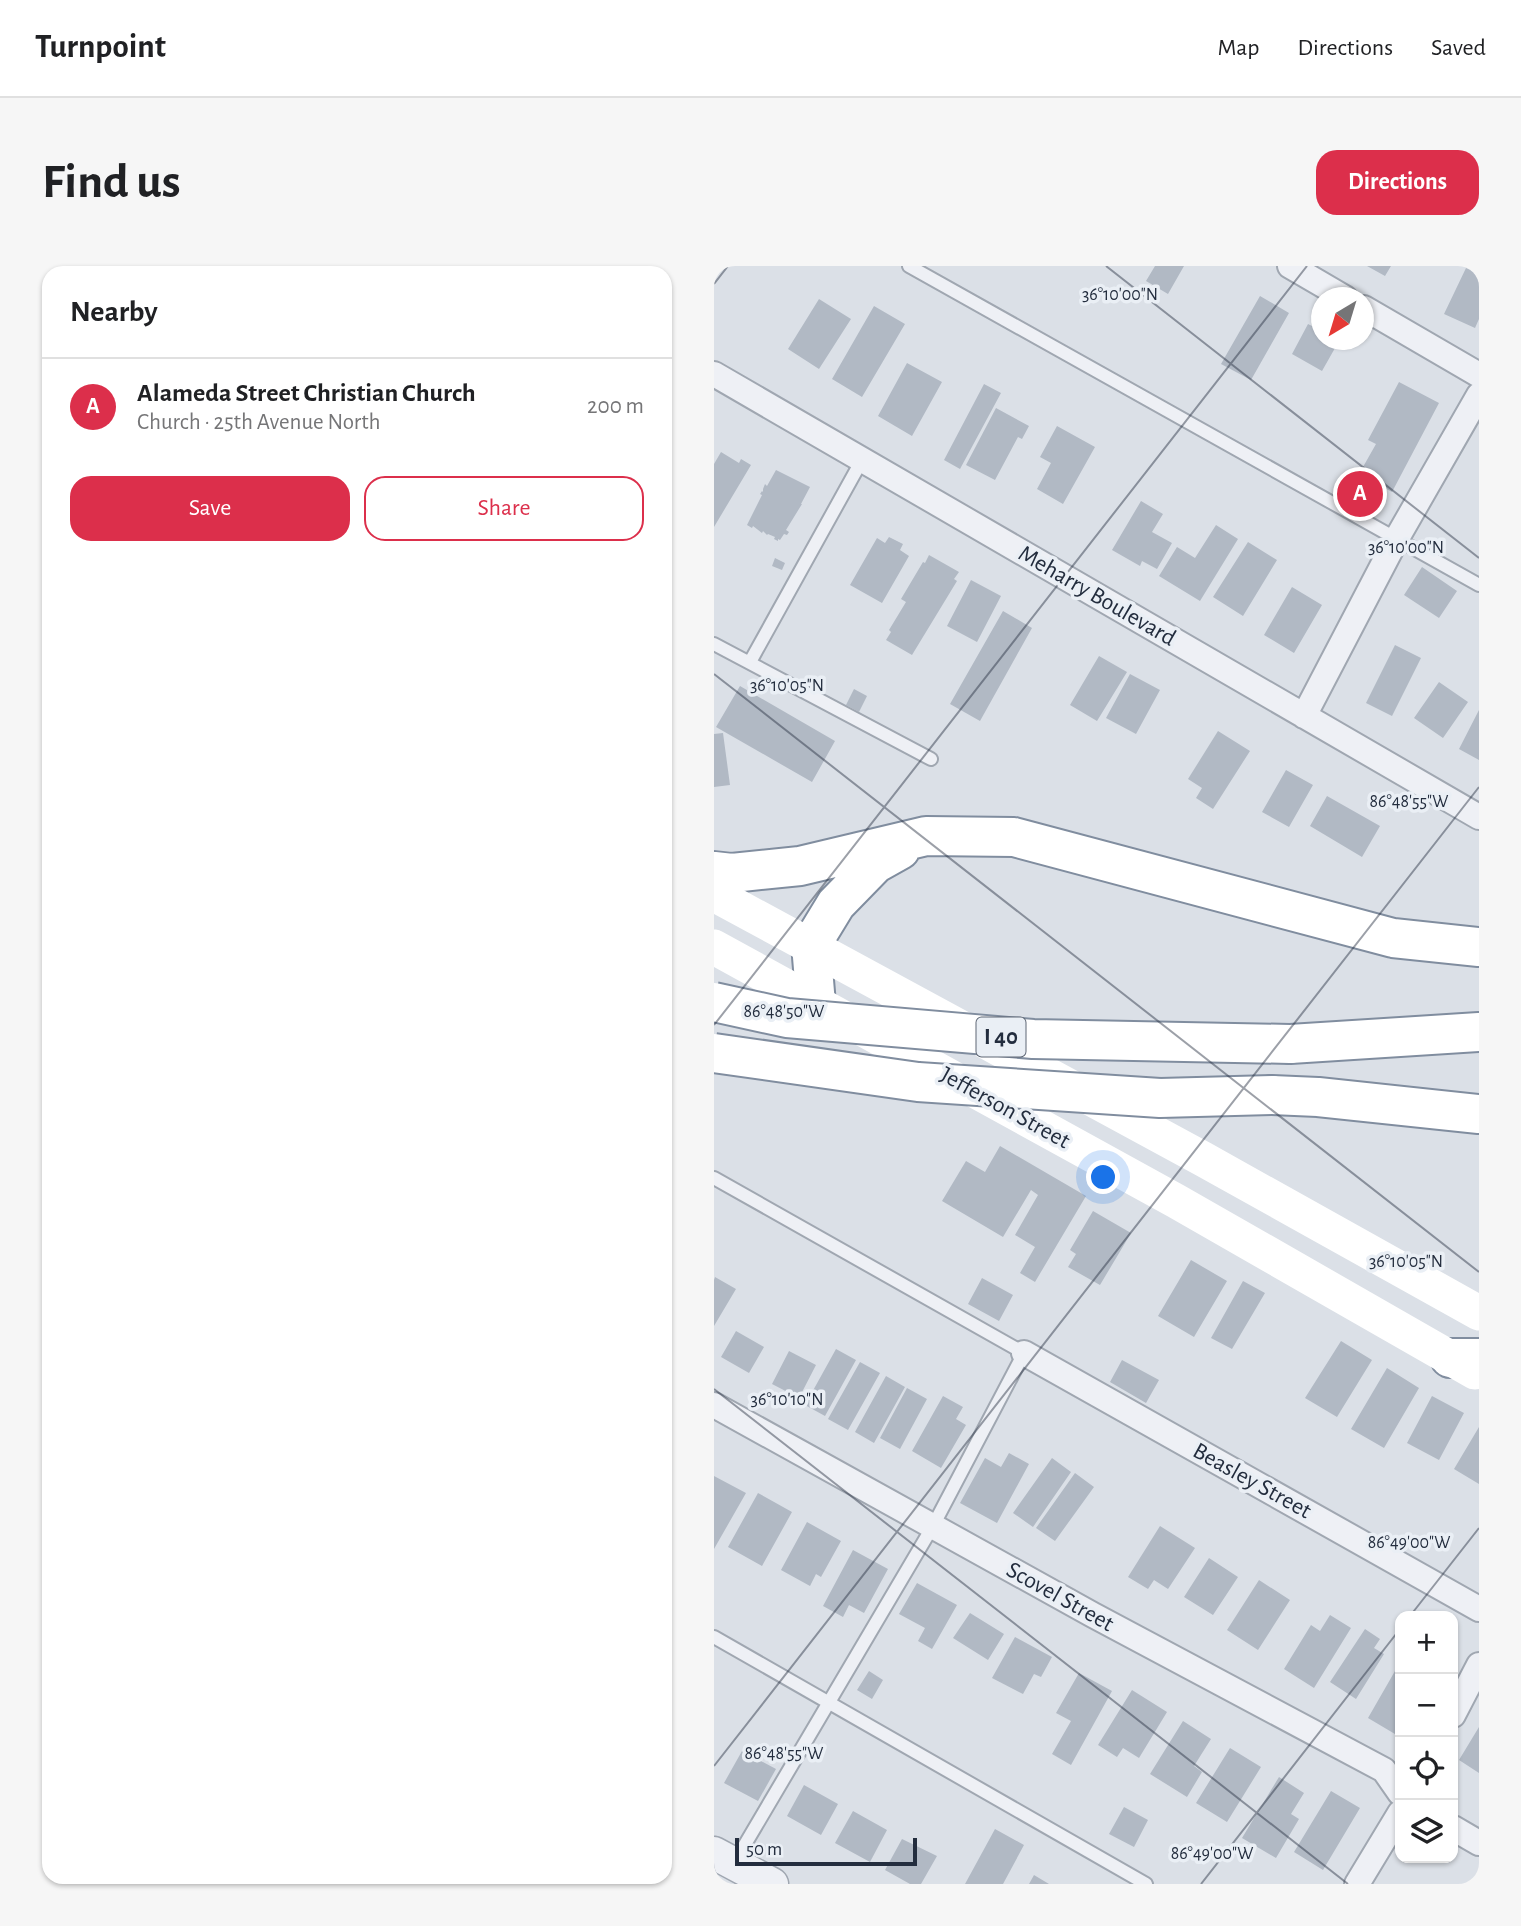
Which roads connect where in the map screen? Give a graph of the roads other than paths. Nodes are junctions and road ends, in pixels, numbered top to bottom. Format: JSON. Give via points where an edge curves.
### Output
{"nodes":[{"id":1,"x":909,"y":266,"type":"edge"},
{"id":2,"x":1290,"y":266,"type":"edge"},
{"id":3,"x":1326,"y":287,"type":"edge"},
{"id":4,"x":1374,"y":314,"type":"edge"},
{"id":5,"x":714,"y":374,"type":"edge"},
{"id":6,"x":1479,"y":375,"type":"edge"},
{"id":7,"x":1479,"y":395,"type":"edge"},
{"id":8,"x":862,"y":460,"type":"junction"},
{"id":9,"x":1397,"y":538,"type":"junction"},
{"id":10,"x":1479,"y":585,"type":"edge"},
{"id":11,"x":714,"y":644,"type":"edge"},
{"id":12,"x":750,"y":662,"type":"junction"},
{"id":13,"x":1304,"y":716,"type":"junction"},
{"id":14,"x":931,"y":759,"type":"dead end"},
{"id":15,"x":1479,"y":817,"type":"edge"},
{"id":16,"x":926,"y":836,"type":"junction"},
{"id":17,"x":714,"y":871,"type":"edge"},
{"id":18,"x":714,"y":894,"type":"edge"},
{"id":19,"x":811,"y":945,"type":"junction"},
{"id":20,"x":714,"y":947,"type":"edge"},
{"id":21,"x":1479,"y":947,"type":"edge"},
{"id":22,"x":714,"y":1002,"type":"edge"},
{"id":23,"x":816,"y":1004,"type":"junction"},
{"id":24,"x":1479,"y":1032,"type":"edge"},
{"id":25,"x":714,"y":1053,"type":"edge"},
{"id":26,"x":1479,"y":1088,"type":"edge"},
{"id":27,"x":1318,"y":1097,"type":"junction"},
{"id":28,"x":1479,"y":1114,"type":"edge"},
{"id":29,"x":714,"y":1178,"type":"edge"},
{"id":30,"x":1479,"y":1312,"type":"edge"},
{"id":31,"x":1024,"y":1353,"type":"junction"},
{"id":32,"x":1469,"y":1363,"type":"edge"},
{"id":33,"x":714,"y":1405,"type":"edge"},
{"id":34,"x":933,"y":1526,"type":"junction"},
{"id":35,"x":1479,"y":1609,"type":"edge"},
{"id":36,"x":714,"y":1637,"type":"edge"},
{"id":37,"x":1479,"y":1665,"type":"edge"},
{"id":38,"x":828,"y":1702,"type":"junction"},
{"id":39,"x":1458,"y":1705,"type":"edge"},
{"id":40,"x":1395,"y":1786,"type":"edge"},
{"id":41,"x":1395,"y":1821,"type":"edge"},
{"id":42,"x":1458,"y":1831,"type":"edge"},
{"id":43,"x":1479,"y":1843,"type":"edge"},
{"id":44,"x":724,"y":1858,"type":"edge"},
{"id":45,"x":772,"y":1884,"type":"edge"},
{"id":46,"x":1146,"y":1884,"type":"edge"},
{"id":47,"x":1357,"y":1884,"type":"edge"}],
"edges":[{"from":1,"to":9,"type":"lane"},
{"from":2,"to":3,"type":"street"},
{"from":4,"to":6,"type":"street"},
{"from":5,"to":8,"type":"street","name":"Meharry Boulevard"},
{"from":7,"to":9,"type":"street"},
{"from":8,"to":12,"type":"lane"},
{"from":8,"to":13,"type":"street","name":"Meharry Boulevard"},
{"from":9,"to":10,"type":"lane"},
{"from":9,"to":13,"type":"street"},
{"from":11,"to":12,"type":"lane"},
{"from":12,"to":14,"type":"lane"},
{"from":13,"to":15,"type":"street","name":"Meharry Boulevard"},
{"from":16,"to":17,"type":"highway","via":[[800,866]]},
{"from":16,"to":19,"type":"highway","via":[[875,864],[836,904]]},
{"from":16,"to":21,"type":"highway","via":[[1014,836],[1393,938]]},
{"from":18,"to":19,"type":"main road","name":"Jefferson Street"},
{"from":19,"to":23,"type":"highway"},
{"from":19,"to":30,"type":"main road","name":"Jefferson Street"},
{"from":20,"to":23,"type":"main road","name":"Jefferson Street"},
{"from":22,"to":24,"type":"highway","number":"I 40","bridge":true,"via":[[787,1018],[1033,1040],[1290,1044]]},
{"from":23,"to":32,"type":"main road","name":"Jefferson Street"},
{"from":25,"to":27,"type":"highway","number":"I 40","bridge":true,"via":[[918,1082],[1160,1098]]},
{"from":26,"to":27,"type":"highway","number":"I 40"},
{"from":27,"to":28,"type":"highway"},
{"from":29,"to":31,"type":"lane"},
{"from":31,"to":34,"type":"lane"},
{"from":31,"to":35,"type":"street","name":"Beasley Street"},
{"from":33,"to":34,"type":"street","name":"Scovel Street"},
{"from":34,"to":38,"type":"lane"},
{"from":34,"to":40,"type":"street","name":"Scovel Street","via":[[1384,1770]]},
{"from":36,"to":38,"type":"lane"},
{"from":37,"to":39,"type":"street"},
{"from":38,"to":44,"type":"lane"},
{"from":38,"to":46,"type":"lane"},
{"from":41,"to":47,"type":"street"},
{"from":42,"to":43,"type":"street"},
{"from":44,"to":45,"type":"street"}]}
